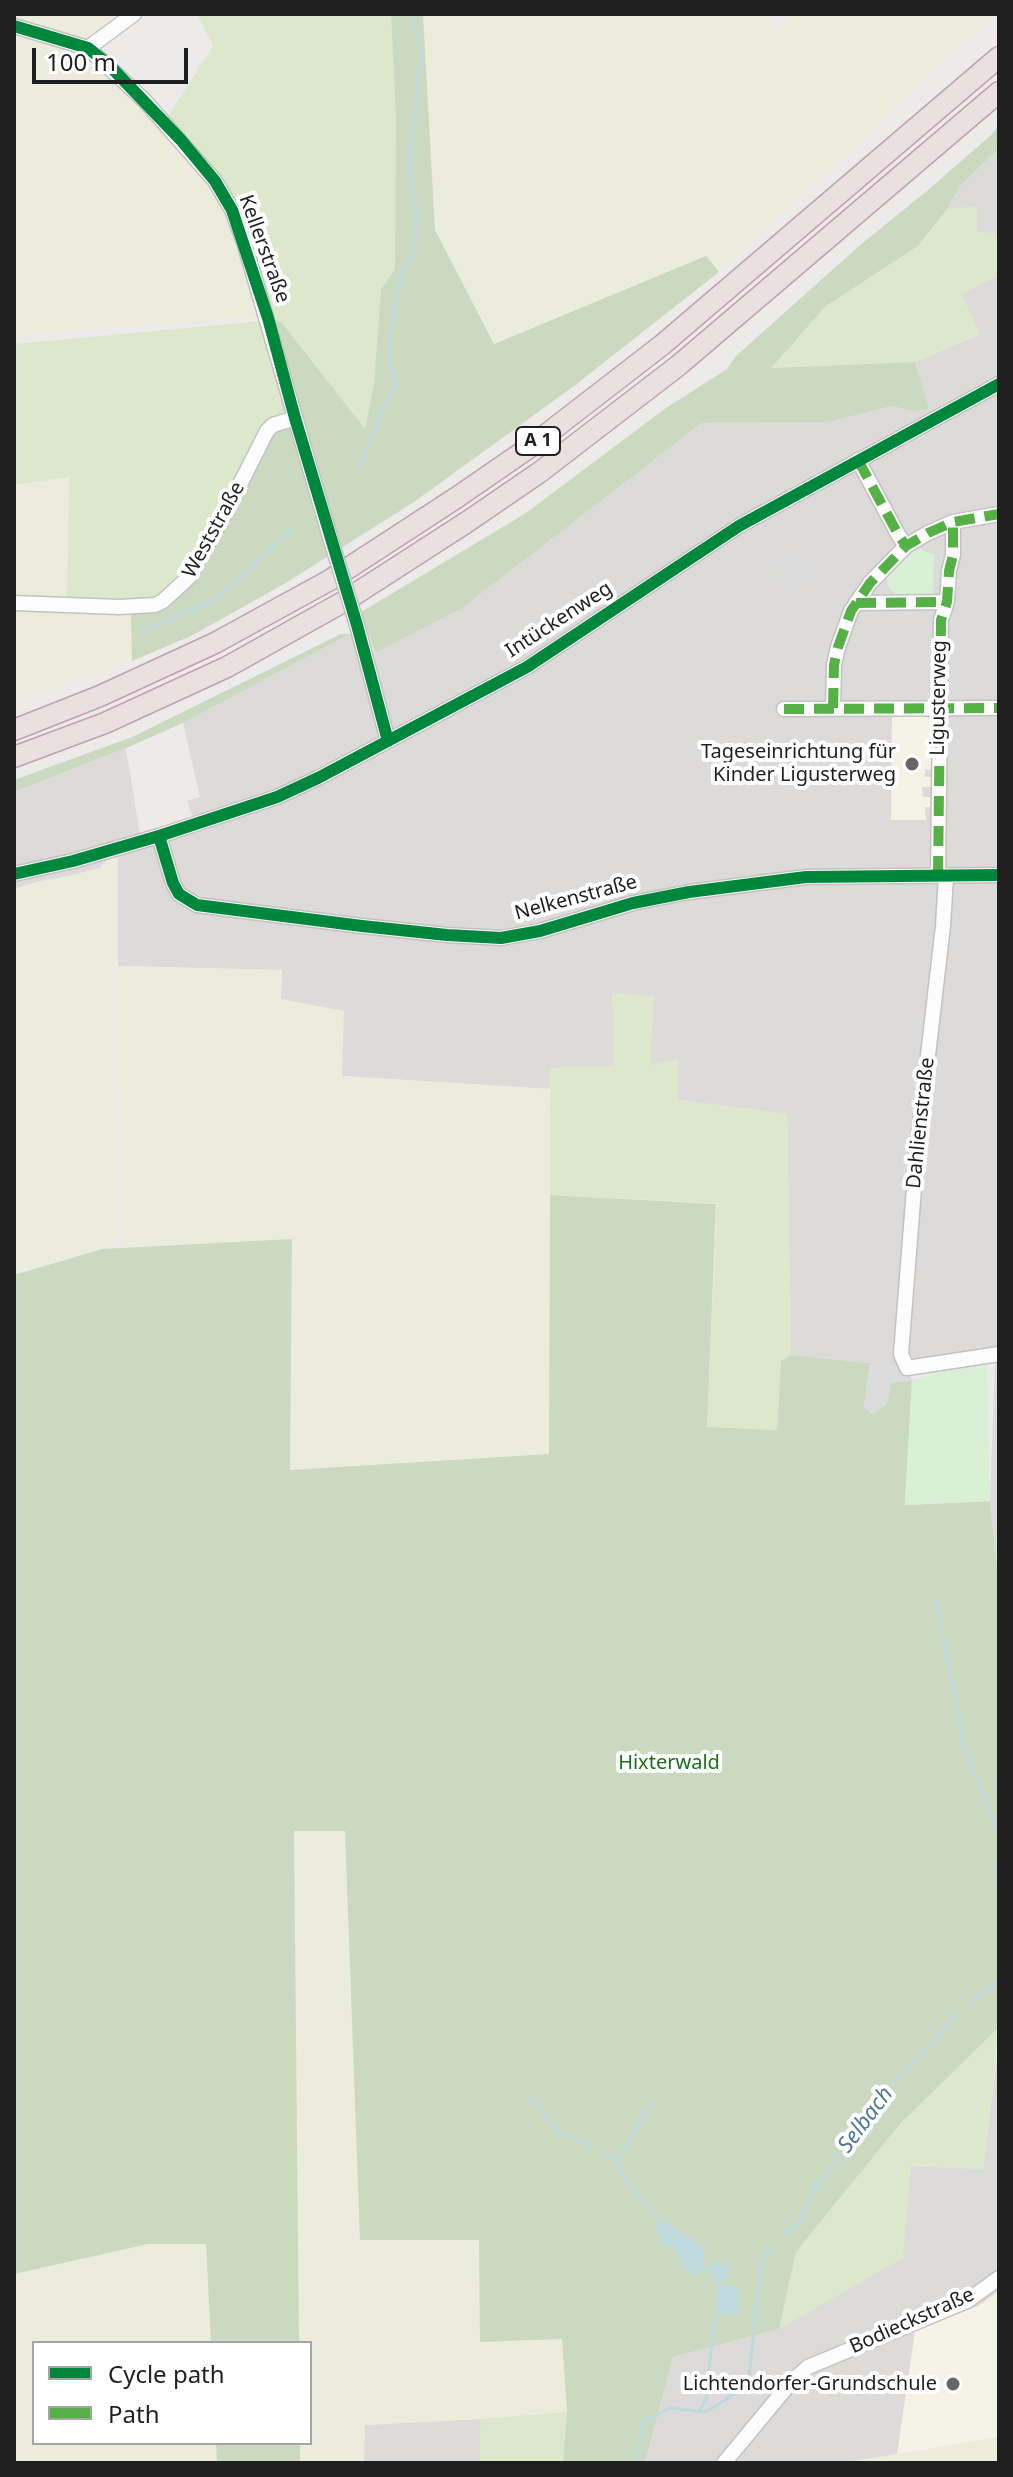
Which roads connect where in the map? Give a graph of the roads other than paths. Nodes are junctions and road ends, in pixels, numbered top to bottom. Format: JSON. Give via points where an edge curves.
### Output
{"nodes":[{"id":1,"x":134,"y":14,"type":"edge"},
{"id":2,"x":14,"y":26,"type":"edge"},
{"id":3,"x":88,"y":48,"type":"junction"},
{"id":4,"x":999,"y":57,"type":"edge"},
{"id":5,"x":999,"y":92,"type":"edge"},
{"id":6,"x":999,"y":384,"type":"edge"},
{"id":7,"x":295,"y":418,"type":"junction"},
{"id":8,"x":858,"y":460,"type":"junction"},
{"id":9,"x":999,"y":514,"type":"edge"},
{"id":10,"x":953,"y":522,"type":"junction"},
{"id":11,"x":906,"y":546,"type":"junction"},
{"id":12,"x":947,"y":602,"type":"junction"},
{"id":13,"x":14,"y":603,"type":"edge"},
{"id":14,"x":856,"y":603,"type":"junction"},
{"id":15,"x":833,"y":708,"type":"junction"},
{"id":16,"x":999,"y":708,"type":"edge"},
{"id":17,"x":784,"y":709,"type":"dead end"},
{"id":18,"x":939,"y":709,"type":"junction"},
{"id":19,"x":14,"y":730,"type":"edge"},
{"id":20,"x":388,"y":741,"type":"junction"},
{"id":21,"x":14,"y":757,"type":"edge"},
{"id":22,"x":159,"y":836,"type":"junction"},
{"id":23,"x":14,"y":874,"type":"edge"},
{"id":24,"x":999,"y":875,"type":"edge"},
{"id":25,"x":942,"y":876,"type":"junction"},
{"id":26,"x":999,"y":1354,"type":"edge"},
{"id":27,"x":999,"y":2278,"type":"edge"},
{"id":28,"x":724,"y":2463,"type":"edge"}],
"edges":[{"from":1,"to":3,"type":"street"},
{"from":2,"to":3,"type":"street","name":"Kellerstraße"},
{"from":3,"to":7,"type":"street","name":"Kellerstraße","via":[[181,140],[232,210]]},
{"from":4,"to":19,"type":"highway","number":"A 1","via":[[662,345],[456,498],[330,580],[215,643]]},
{"from":5,"to":21,"type":"highway","number":"A 1","via":[[679,365],[467,522],[343,602],[227,667],[105,723]]},
{"from":6,"to":8,"type":"street","name":"Intückenweg"},
{"from":7,"to":13,"type":"street","name":"Weststraße","via":[[267,431],[189,577],[163,601],[119,607]]},
{"from":7,"to":20,"type":"street","name":"Kellerstraße","bridge":true},
{"from":8,"to":11,"type":"street"},
{"from":8,"to":20,"type":"street","name":"Intückenweg","via":[[739,526],[527,667]]},
{"from":9,"to":10,"type":"street"},
{"from":10,"to":11,"type":"street"},
{"from":10,"to":12,"type":"street","name":"Ligusterweg"},
{"from":11,"to":14,"type":"street"},
{"from":12,"to":14,"type":"street"},
{"from":12,"to":18,"type":"street","name":"Ligusterweg","via":[[941,620]]},
{"from":14,"to":15,"type":"street","via":[[836,657]]},
{"from":15,"to":17,"type":"street"},
{"from":15,"to":18,"type":"street"},
{"from":16,"to":18,"type":"street"},
{"from":18,"to":25,"type":"street","name":"Ligusterweg"},
{"from":20,"to":22,"type":"street","name":"Intückenweg","via":[[277,797]]},
{"from":22,"to":23,"type":"street","name":"Intückenweg"},
{"from":22,"to":25,"type":"street","name":"Nelkenstraße","via":[[179,894],[197,905],[501,938],[633,903],[731,886],[806,877]]},
{"from":24,"to":25,"type":"street","name":"Nelkenstraße"},
{"from":25,"to":26,"type":"street","name":"Dahlienstraße","via":[[943,926],[901,1354],[907,1368]]},
{"from":27,"to":28,"type":"street","name":"Bodieckstraße","via":[[967,2301],[808,2367]]}]}
